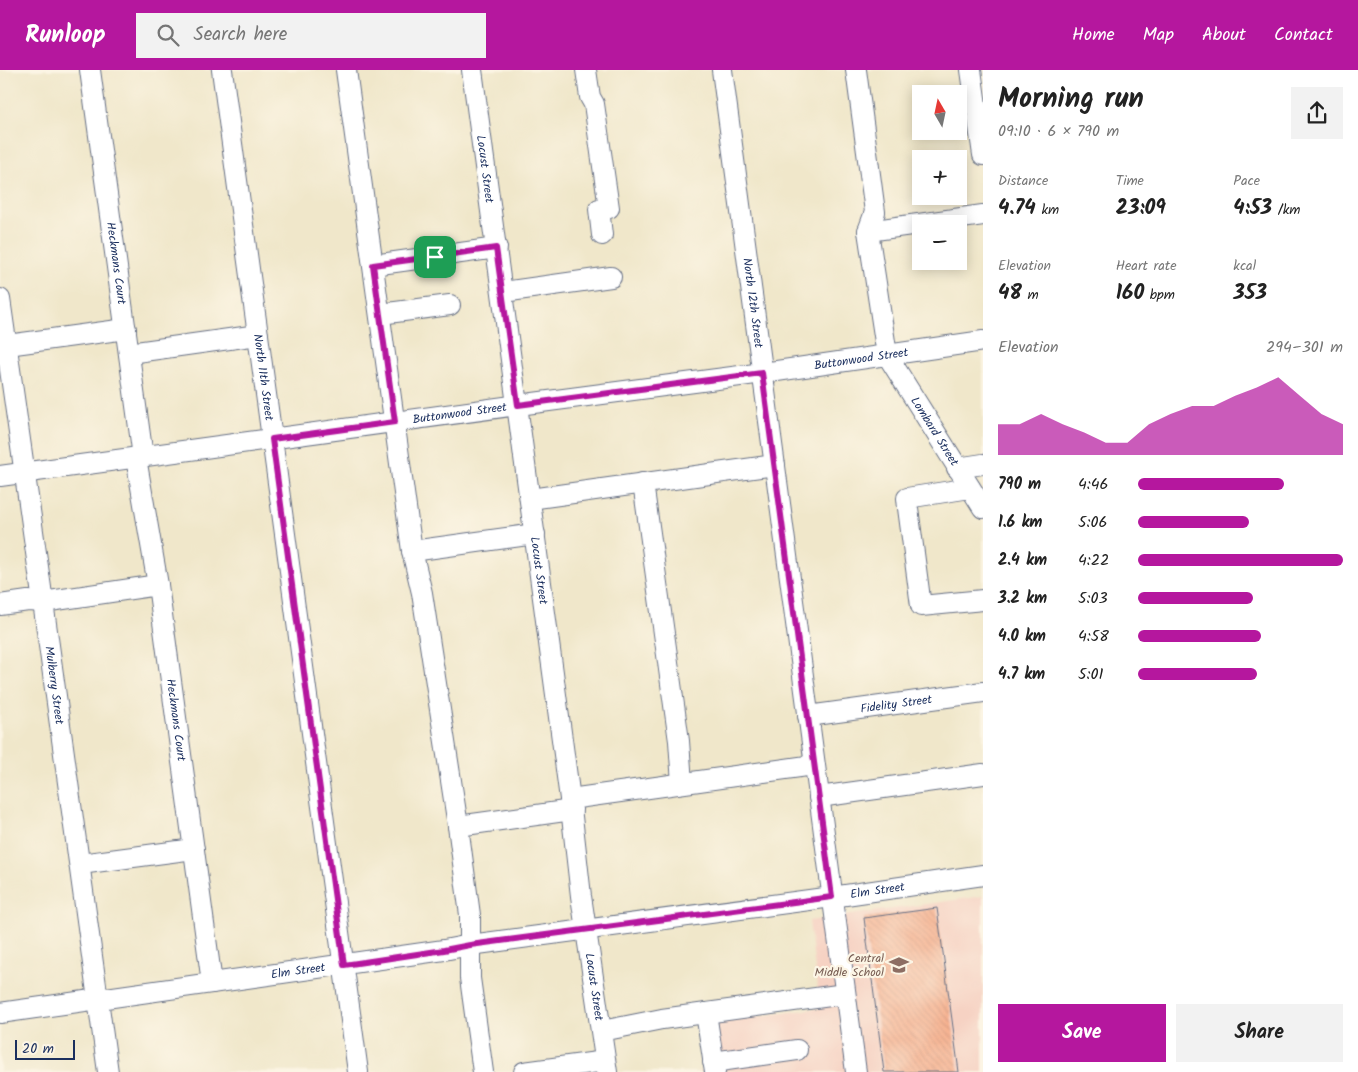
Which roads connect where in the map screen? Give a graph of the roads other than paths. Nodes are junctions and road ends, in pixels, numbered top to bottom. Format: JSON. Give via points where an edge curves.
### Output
{"nodes":[{"id":1,"x":90,"y":70,"type":"edge"},
{"id":2,"x":222,"y":70,"type":"edge"},
{"id":3,"x":346,"y":70,"type":"edge"},
{"id":4,"x":472,"y":70,"type":"edge"},
{"id":5,"x":586,"y":70,"type":"edge"},
{"id":6,"x":722,"y":70,"type":"edge"},
{"id":7,"x":856,"y":70,"type":"edge"},
{"id":8,"x":971,"y":70,"type":"edge"},
{"id":9,"x":983,"y":156,"type":"edge"},
{"id":10,"x":983,"y":215,"type":"edge"},
{"id":11,"x":868,"y":231,"type":"junction"},
{"id":12,"x":602,"y":235,"type":"dead end"},
{"id":13,"x":496,"y":248,"type":"junction"},
{"id":14,"x":373,"y":265,"type":"junction"},
{"id":15,"x":611,"y":277,"type":"dead end"},
{"id":16,"x":503,"y":292,"type":"junction"},
{"id":17,"x":0,"y":299,"type":"edge"},
{"id":18,"x":450,"y":305,"type":"dead end"},
{"id":19,"x":380,"y":314,"type":"junction"},
{"id":20,"x":126,"y":329,"type":"junction"},
{"id":21,"x":258,"y":335,"type":"junction"},
{"id":22,"x":983,"y":340,"type":"edge"},
{"id":23,"x":3,"y":345,"type":"edge"},
{"id":24,"x":129,"y":354,"type":"junction"},
{"id":25,"x":887,"y":355,"type":"junction"},
{"id":26,"x":762,"y":373,"type":"junction"},
{"id":27,"x":518,"y":405,"type":"junction"},
{"id":28,"x":395,"y":422,"type":"junction"},
{"id":29,"x":272,"y":439,"type":"junction"},
{"id":30,"x":140,"y":457,"type":"junction"},
{"id":31,"x":983,"y":464,"type":"edge"},
{"id":32,"x":775,"y":465,"type":"junction"},
{"id":33,"x":957,"y":468,"type":"junction"},
{"id":34,"x":25,"y":473,"type":"junction"},
{"id":35,"x":0,"y":476,"type":"edge"},
{"id":36,"x":644,"y":483,"type":"junction"},
{"id":37,"x":970,"y":488,"type":"junction"},
{"id":38,"x":530,"y":499,"type":"junction"},
{"id":39,"x":983,"y":508,"type":"edge"},
{"id":40,"x":535,"y":534,"type":"junction"},
{"id":41,"x":412,"y":551,"type":"junction"},
{"id":42,"x":158,"y":586,"type":"junction"},
{"id":43,"x":983,"y":600,"type":"edge"},
{"id":44,"x":43,"y":602,"type":"junction"},
{"id":45,"x":0,"y":605,"type":"edge"},
{"id":46,"x":983,"y":692,"type":"edge"},
{"id":47,"x":808,"y":716,"type":"junction"},
{"id":48,"x":814,"y":764,"type":"junction"},
{"id":49,"x":983,"y":774,"type":"edge"},
{"id":50,"x":682,"y":783,"type":"junction"},
{"id":51,"x":819,"y":797,"type":"junction"},
{"id":52,"x":571,"y":804,"type":"junction"},
{"id":53,"x":458,"y":826,"type":"junction"},
{"id":54,"x":194,"y":849,"type":"junction"},
{"id":55,"x":80,"y":864,"type":"junction"},
{"id":56,"x":983,"y":875,"type":"edge"},
{"id":57,"x":832,"y":897,"type":"junction"},
{"id":58,"x":587,"y":930,"type":"junction"},
{"id":59,"x":470,"y":945,"type":"junction"},
{"id":60,"x":344,"y":965,"type":"junction"},
{"id":61,"x":212,"y":983,"type":"junction"},
{"id":62,"x":845,"y":994,"type":"junction"},
{"id":63,"x":98,"y":999,"type":"junction"},
{"id":64,"x":0,"y":1012,"type":"edge"},
{"id":65,"x":706,"y":1013,"type":"junction"},
{"id":66,"x":602,"y":1032,"type":"junction"},
{"id":67,"x":797,"y":1050,"type":"dead end"},
{"id":68,"x":606,"y":1067,"type":"edge"},
{"id":69,"x":714,"y":1067,"type":"edge"},
{"id":70,"x":108,"y":1072,"type":"edge"},
{"id":71,"x":358,"y":1072,"type":"edge"},
{"id":72,"x":483,"y":1072,"type":"edge"},
{"id":73,"x":524,"y":1072,"type":"edge"},
{"id":74,"x":856,"y":1072,"type":"edge"}],
"edges":[{"from":1,"to":20,"type":"street","name":"Heckmans Court"},
{"from":2,"to":21,"type":"street","name":"North 11th Street"},
{"from":3,"to":14,"type":"street"},
{"from":4,"to":13,"type":"street","name":"Locust Street"},
{"from":5,"to":12,"type":"street","via":[[609,208],[599,209]]},
{"from":6,"to":26,"type":"street","name":"North 12th Street"},
{"from":7,"to":11,"type":"street","via":[[875,212]]},
{"from":8,"to":9,"type":"street"},
{"from":10,"to":11,"type":"street"},
{"from":11,"to":25,"type":"street"},
{"from":13,"to":14,"type":"street"},
{"from":13,"to":16,"type":"street","name":"Locust Street"},
{"from":14,"to":19,"type":"street"},
{"from":15,"to":16,"type":"street"},
{"from":16,"to":27,"type":"street","name":"Locust Street"},
{"from":17,"to":23,"type":"street","name":"Mulberry Street"},
{"from":18,"to":19,"type":"street"},
{"from":19,"to":28,"type":"street"},
{"from":20,"to":23,"type":"street"},
{"from":20,"to":24,"type":"street","name":"Heckmans Court"},
{"from":21,"to":24,"type":"street"},
{"from":21,"to":29,"type":"street","name":"North 11th Street"},
{"from":22,"to":25,"type":"street","name":"Buttonwood Street"},
{"from":23,"to":34,"type":"street","name":"Mulberry Street"},
{"from":24,"to":30,"type":"street","name":"Heckmans Court"},
{"from":25,"to":26,"type":"street","name":"Buttonwood Street"},
{"from":25,"to":33,"type":"street","name":"Lombard Street"},
{"from":26,"to":27,"type":"street","name":"Buttonwood Street"},
{"from":26,"to":32,"type":"street","name":"North 12th Street"},
{"from":27,"to":28,"type":"street","name":"Buttonwood Street"},
{"from":27,"to":38,"type":"street","name":"Locust Street"},
{"from":28,"to":29,"type":"street","name":"Buttonwood Street"},
{"from":28,"to":41,"type":"street"},
{"from":29,"to":30,"type":"street","name":"Buttonwood Street"},
{"from":29,"to":60,"type":"street","name":"North 11th Street"},
{"from":30,"to":34,"type":"street","name":"Buttonwood Street"},
{"from":30,"to":42,"type":"street","name":"Heckmans Court"},
{"from":31,"to":33,"type":"street"},
{"from":32,"to":36,"type":"street"},
{"from":32,"to":47,"type":"street","name":"North 12th Street"},
{"from":33,"to":37,"type":"street","name":"Lombard Street"},
{"from":34,"to":35,"type":"street","name":"Buttonwood Street"},
{"from":34,"to":44,"type":"street","name":"Mulberry Street"},
{"from":36,"to":38,"type":"street"},
{"from":36,"to":50,"type":"street"},
{"from":37,"to":39,"type":"street","name":"Lombard Street"},
{"from":37,"to":43,"type":"street","via":[[907,498],[908,508],[921,606]]},
{"from":38,"to":40,"type":"street","name":"Locust Street"},
{"from":40,"to":41,"type":"street"},
{"from":40,"to":52,"type":"street","name":"Locust Street"},
{"from":41,"to":53,"type":"street","via":[[422,594]]},
{"from":42,"to":44,"type":"street"},
{"from":42,"to":54,"type":"street","name":"Heckmans Court"},
{"from":44,"to":45,"type":"street"},
{"from":44,"to":55,"type":"street","name":"Mulberry Street"},
{"from":46,"to":47,"type":"street","name":"Fidelity Street"},
{"from":47,"to":48,"type":"street","name":"North 12th Street"},
{"from":48,"to":50,"type":"street"},
{"from":48,"to":51,"type":"street","name":"North 12th Street"},
{"from":49,"to":51,"type":"street"},
{"from":50,"to":52,"type":"street"},
{"from":51,"to":57,"type":"street","name":"North 12th Street"},
{"from":52,"to":53,"type":"street"},
{"from":52,"to":58,"type":"street","name":"Locust Street"},
{"from":53,"to":59,"type":"street","via":[[470,915]]},
{"from":54,"to":55,"type":"street"},
{"from":54,"to":61,"type":"street","name":"Heckmans Court"},
{"from":55,"to":63,"type":"street","name":"Mulberry Street"},
{"from":56,"to":57,"type":"street","name":"Elm Street"},
{"from":57,"to":58,"type":"street","name":"Elm Street"},
{"from":57,"to":62,"type":"street","name":"North 12th Street"},
{"from":58,"to":59,"type":"street","name":"Elm Street"},
{"from":58,"to":66,"type":"street","name":"Locust Street"},
{"from":59,"to":60,"type":"street","name":"Elm Street"},
{"from":59,"to":72,"type":"street","via":[[470,978]]},
{"from":60,"to":61,"type":"street","name":"Elm Street"},
{"from":60,"to":71,"type":"street","name":"North 11th Street"},
{"from":61,"to":63,"type":"street","name":"Elm Street"},
{"from":62,"to":65,"type":"street"},
{"from":62,"to":74,"type":"street","name":"North 12th Street"},
{"from":63,"to":64,"type":"street","name":"Elm Street"},
{"from":63,"to":70,"type":"street","name":"Mulberry Street"},
{"from":65,"to":66,"type":"street"},
{"from":65,"to":69,"type":"street"},
{"from":66,"to":68,"type":"street","name":"Locust Street"},
{"from":67,"to":69,"type":"street"},
{"from":68,"to":73,"type":"street"}]}
